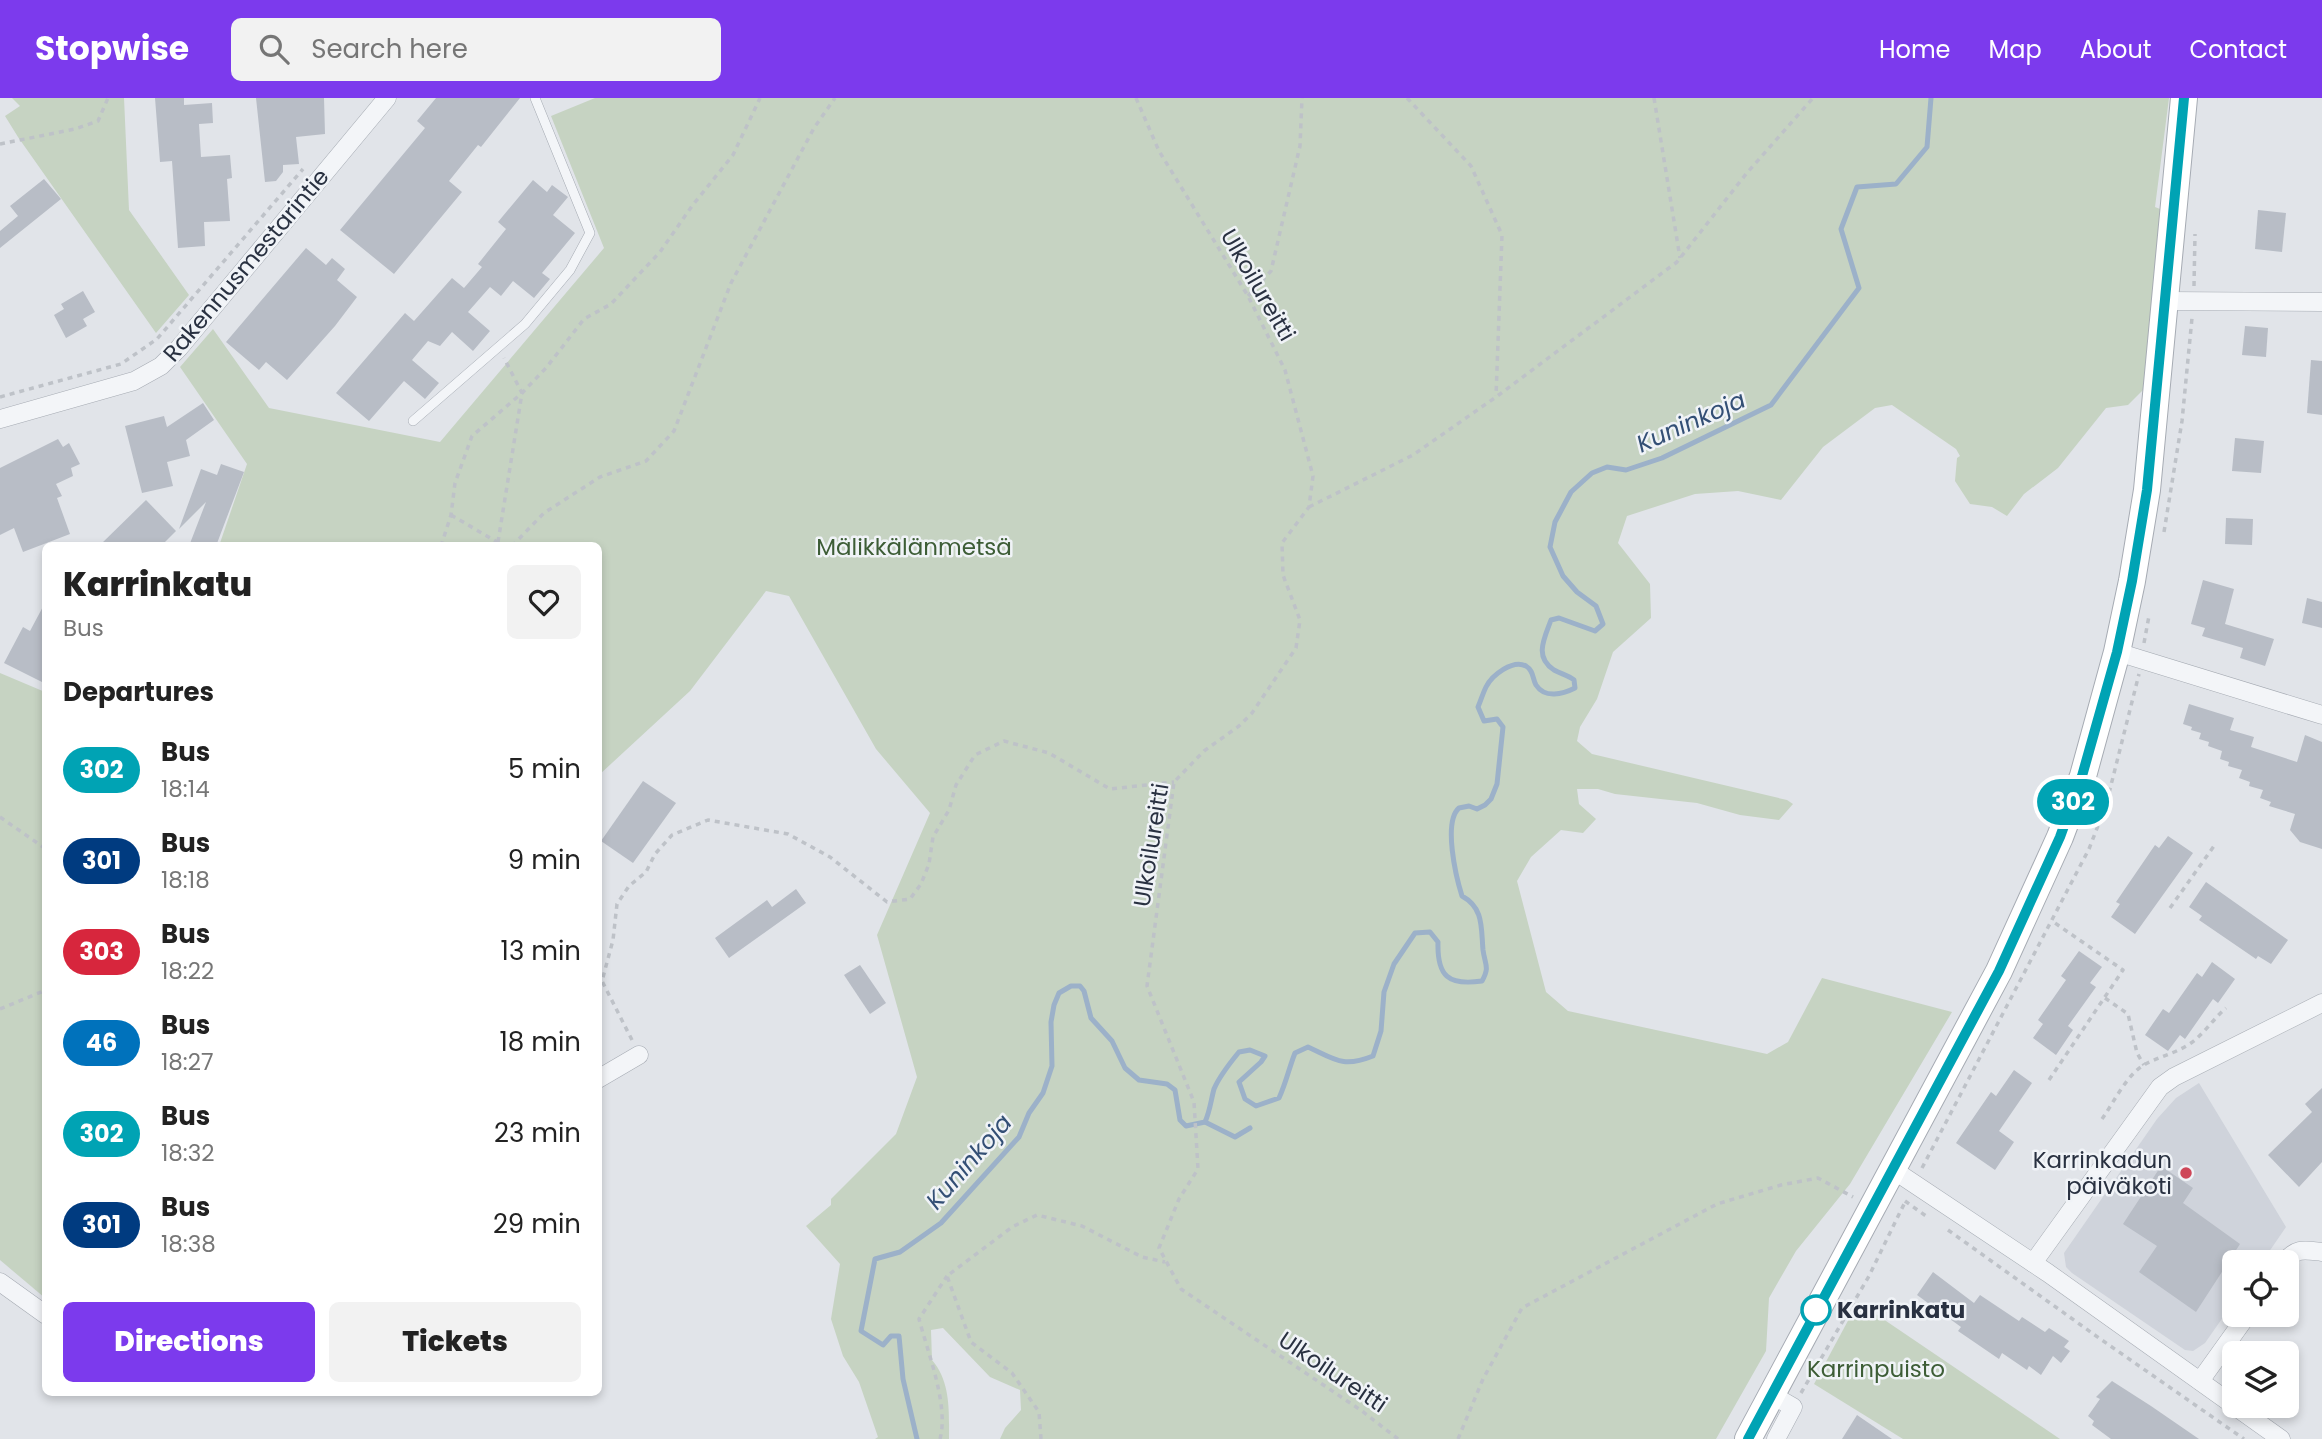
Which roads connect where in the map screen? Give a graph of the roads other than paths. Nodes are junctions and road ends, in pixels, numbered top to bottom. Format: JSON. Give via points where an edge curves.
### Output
{"nodes":[{"id":1,"x":387,"y":98,"type":"edge"},
{"id":2,"x":536,"y":98,"type":"edge"},
{"id":3,"x":2184,"y":98,"type":"edge"},
{"id":4,"x":2165,"y":301,"type":"junction"},
{"id":5,"x":2322,"y":302,"type":"edge"},
{"id":6,"x":0,"y":419,"type":"edge"},
{"id":7,"x":413,"y":421,"type":"dead end"},
{"id":8,"x":2117,"y":652,"type":"junction"},
{"id":9,"x":2322,"y":715,"type":"edge"},
{"id":10,"x":2322,"y":1003,"type":"edge"},
{"id":11,"x":639,"y":1055,"type":"road end"},
{"id":12,"x":602,"y":1077,"type":"edge"},
{"id":13,"x":1892,"y":1170,"type":"junction"},
{"id":14,"x":2298,"y":1250,"type":"edge"},
{"id":15,"x":2322,"y":1252,"type":"edge"},
{"id":16,"x":2033,"y":1263,"type":"junction"},
{"id":17,"x":0,"y":1282,"type":"edge"},
{"id":18,"x":42,"y":1312,"type":"edge"},
{"id":19,"x":2239,"y":1327,"type":"edge"},
{"id":20,"x":2200,"y":1381,"type":"junction"},
{"id":21,"x":1783,"y":1401,"type":"junction"},
{"id":22,"x":1748,"y":1439,"type":"edge"},
{"id":23,"x":1776,"y":1439,"type":"edge"},
{"id":24,"x":2281,"y":1439,"type":"edge"}],
"edges":[{"from":1,"to":6,"type":"street","name":"Rakennusmestarintie","via":[[160,366],[134,381]]},
{"from":2,"to":7,"type":"lane","via":[[590,233],[570,271],[524,324]]},
{"from":3,"to":4,"type":"main road"},
{"from":4,"to":5,"type":"street"},
{"from":4,"to":8,"type":"main road","via":[[2147,490]]},
{"from":8,"to":9,"type":"street"},
{"from":8,"to":13,"type":"main road","via":[[2060,837],[1999,971]]},
{"from":10,"to":16,"type":"street","via":[[2160,1087]]},
{"from":11,"to":12,"type":"street"},
{"from":13,"to":16,"type":"street"},
{"from":13,"to":21,"type":"main road"},
{"from":14,"to":15,"type":"street"},
{"from":16,"to":20,"type":"street"},
{"from":17,"to":18,"type":"street"},
{"from":19,"to":20,"type":"street"},
{"from":20,"to":24,"type":"street"},
{"from":21,"to":22,"type":"main road"},
{"from":21,"to":23,"type":"street"}]}
